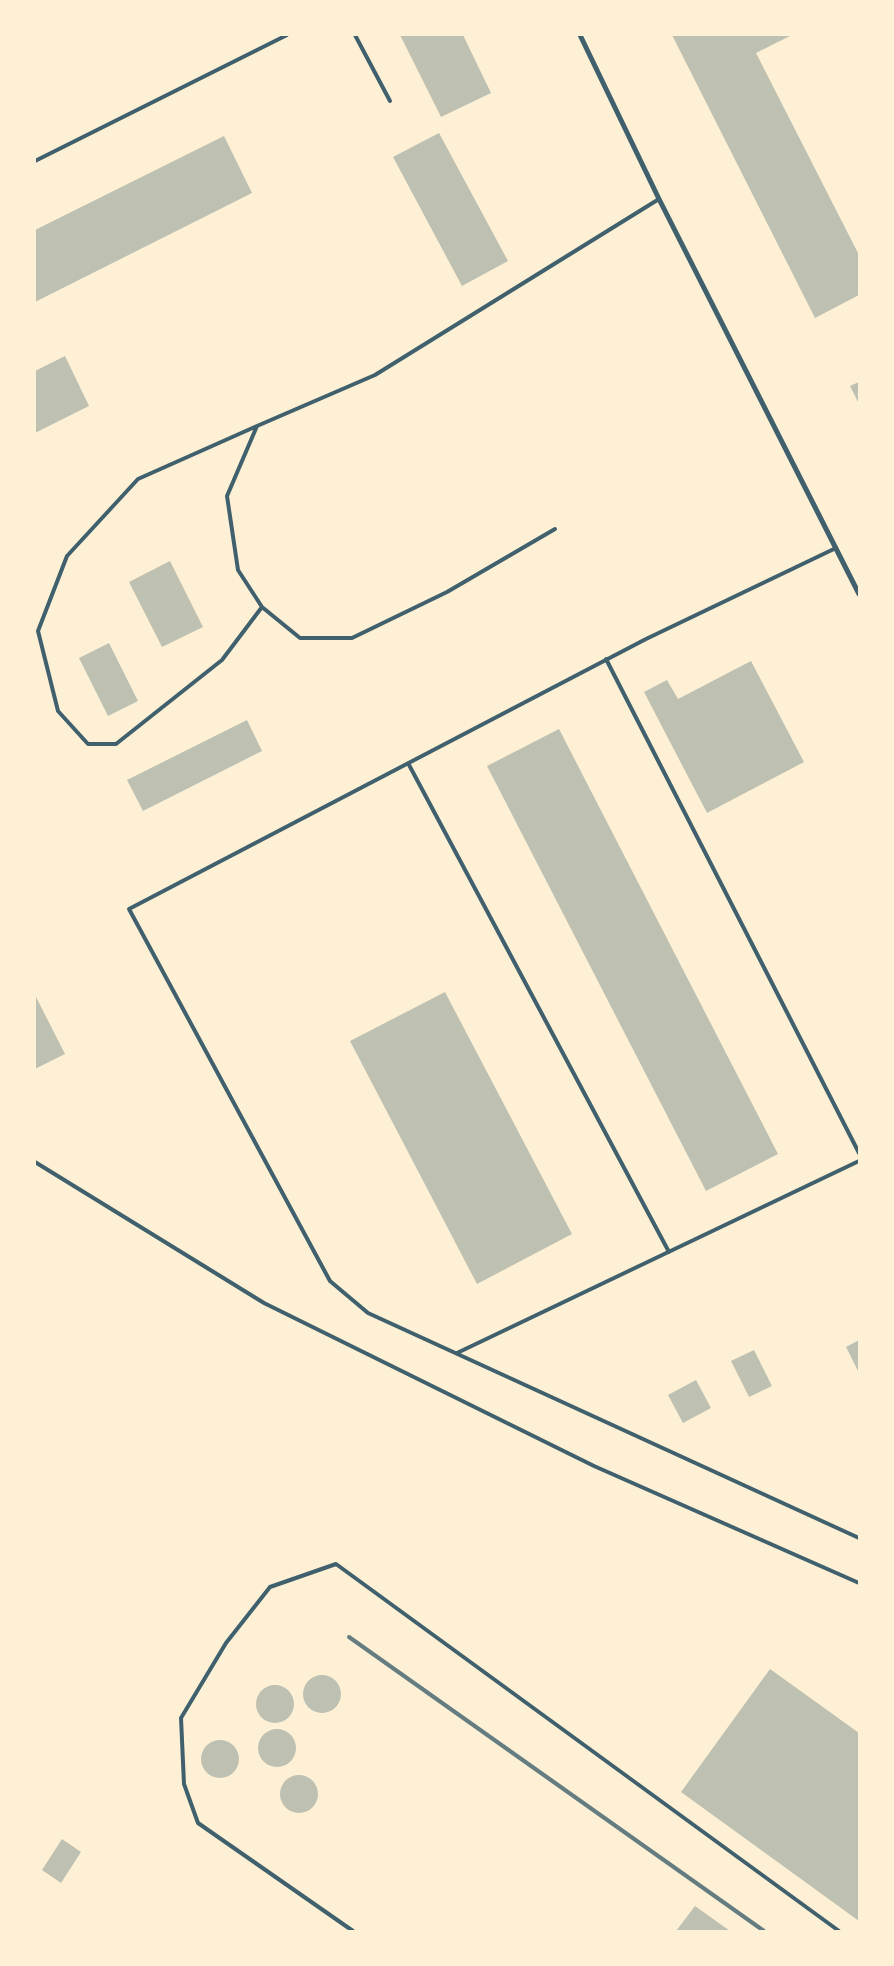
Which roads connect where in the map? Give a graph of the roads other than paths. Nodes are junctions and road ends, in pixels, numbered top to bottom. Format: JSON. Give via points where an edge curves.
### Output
{"nodes":[{"id":1,"x":287,"y":35,"type":"edge"},
{"id":2,"x":355,"y":35,"type":"edge"},
{"id":3,"x":580,"y":35,"type":"edge"},
{"id":4,"x":390,"y":101,"type":"dead end"},
{"id":5,"x":35,"y":161,"type":"edge"},
{"id":6,"x":659,"y":199,"type":"junction"},
{"id":7,"x":258,"y":426,"type":"junction"},
{"id":8,"x":555,"y":529,"type":"dead end"},
{"id":9,"x":836,"y":548,"type":"junction"},
{"id":10,"x":859,"y":594,"type":"edge"},
{"id":11,"x":262,"y":607,"type":"junction"},
{"id":12,"x":606,"y":659,"type":"junction"},
{"id":13,"x":408,"y":763,"type":"junction"},
{"id":14,"x":859,"y":1153,"type":"edge"},
{"id":15,"x":35,"y":1162,"type":"edge"},
{"id":16,"x":859,"y":1162,"type":"edge"},
{"id":17,"x":670,"y":1252,"type":"junction"},
{"id":18,"x":456,"y":1353,"type":"junction"},
{"id":19,"x":859,"y":1538,"type":"edge"},
{"id":20,"x":859,"y":1582,"type":"edge"},
{"id":21,"x":353,"y":1931,"type":"edge"},
{"id":22,"x":839,"y":1931,"type":"edge"}],
"edges":[{"from":1,"to":5,"type":"lane"},
{"from":2,"to":4,"type":"lane"},
{"from":3,"to":6,"type":"street"},
{"from":6,"to":7,"type":"lane","via":[[375,375]]},
{"from":6,"to":9,"type":"street"},
{"from":7,"to":11,"type":"lane","via":[[227,496],[238,570]]},
{"from":7,"to":11,"type":"lane","via":[[138,479],[67,556],[38,631],[58,711],[88,744],[116,744],[222,660]]},
{"from":8,"to":11,"type":"lane","via":[[447,592],[352,638],[300,638]]},
{"from":9,"to":10,"type":"street"},
{"from":9,"to":12,"type":"lane"},
{"from":12,"to":13,"type":"lane"},
{"from":12,"to":14,"type":"lane"},
{"from":13,"to":17,"type":"lane"},
{"from":13,"to":18,"type":"lane","via":[[129,909],[330,1281],[368,1313]]},
{"from":15,"to":20,"type":"lane","via":[[273,1307],[594,1466]]},
{"from":16,"to":17,"type":"lane"},
{"from":17,"to":18,"type":"lane"},
{"from":18,"to":19,"type":"lane"},
{"from":21,"to":22,"type":"lane","via":[[198,1823],[184,1784],[181,1718],[226,1643],[270,1587],[336,1564]]}]}
